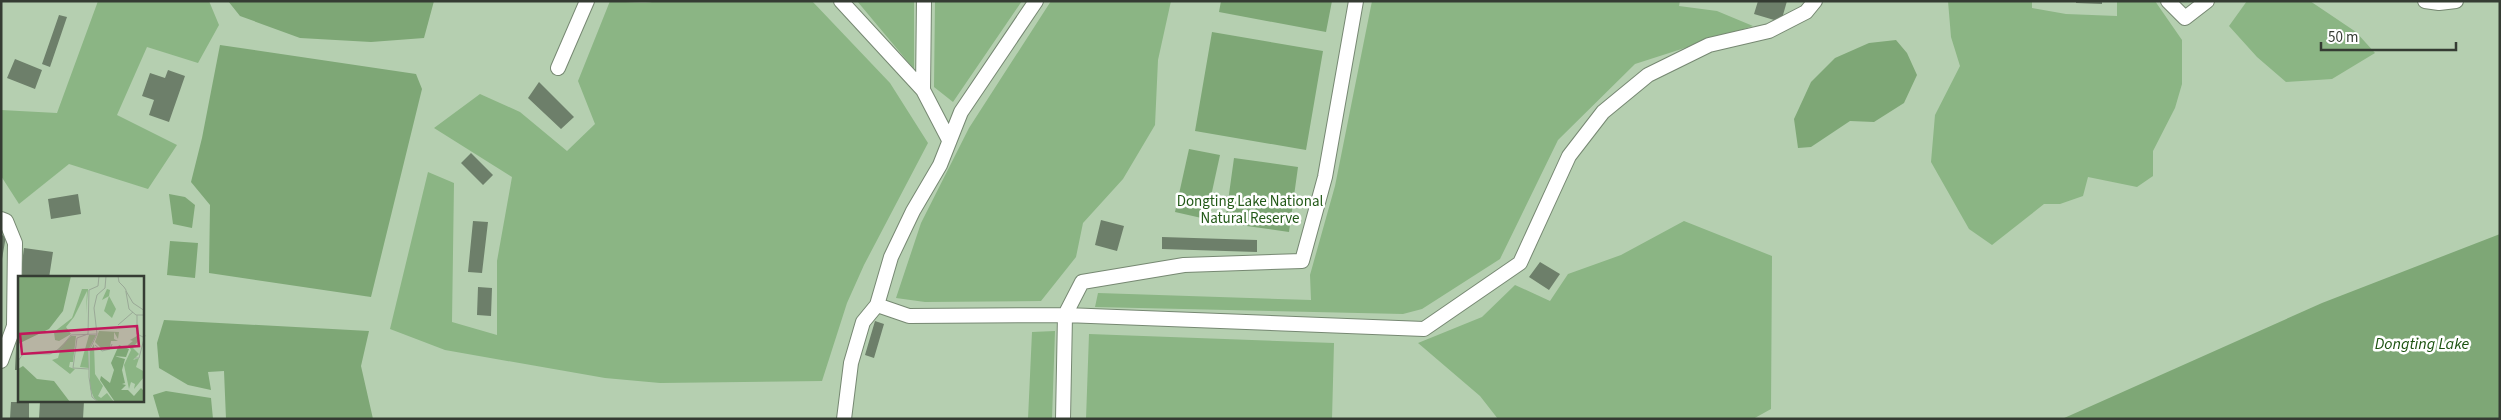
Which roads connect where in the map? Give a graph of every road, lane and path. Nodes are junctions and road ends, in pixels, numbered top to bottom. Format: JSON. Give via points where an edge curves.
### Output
{"nodes":[{"id":1,"x":587,"y":1,"type":"edge"},
{"id":2,"x":841,"y":1,"type":"edge"},
{"id":3,"x":924,"y":1,"type":"edge"},
{"id":4,"x":1036,"y":1,"type":"edge"},
{"id":5,"x":1356,"y":1,"type":"edge"},
{"id":6,"x":1814,"y":1,"type":"edge"},
{"id":7,"x":2168,"y":1,"type":"edge"},
{"id":8,"x":2206,"y":1,"type":"edge"},
{"id":9,"x":2425,"y":1,"type":"edge"},
{"id":10,"x":2456,"y":1,"type":"edge"},
{"id":11,"x":558,"y":68,"type":"dead end"},
{"id":12,"x":923,"y":90,"type":"junction"},
{"id":13,"x":949,"y":140,"type":"junction"},
{"id":14,"x":1,"y":219,"type":"edge"},
{"id":15,"x":877,"y":305,"type":"junction"},
{"id":16,"x":1065,"y":316,"type":"junction"},
{"id":17,"x":1,"y":361,"type":"edge"},
{"id":18,"x":844,"y":419,"type":"edge"},
{"id":19,"x":1063,"y":419,"type":"edge"}],
"edges":[{"from":1,"to":11,"type":"street"},
{"from":2,"to":12,"type":"street"},
{"from":3,"to":12,"type":"street"},
{"from":4,"to":13,"type":"street","via":[[961,112]]},
{"from":5,"to":16,"type":"street","via":[[1325,177],[1302,260],[1184,264],[1082,282]]},
{"from":6,"to":16,"type":"street","via":[[1806,12],[1769,31],[1709,45],[1648,75],[1603,112],[1569,156],[1520,263],[1424,329]]},
{"from":7,"to":8,"type":"street","via":[[2185,18]]},
{"from":9,"to":10,"type":"street"},
{"from":12,"to":13,"type":"street"},
{"from":13,"to":15,"type":"street","via":[[940,165],[913,211],[892,257]]},
{"from":14,"to":17,"type":"street","via":[[6,221],[16,243],[14,326]]},
{"from":15,"to":16,"type":"street","via":[[909,316]]},
{"from":15,"to":18,"type":"street","via":[[863,322],[851,363]]},
{"from":16,"to":19,"type":"street"}]}
